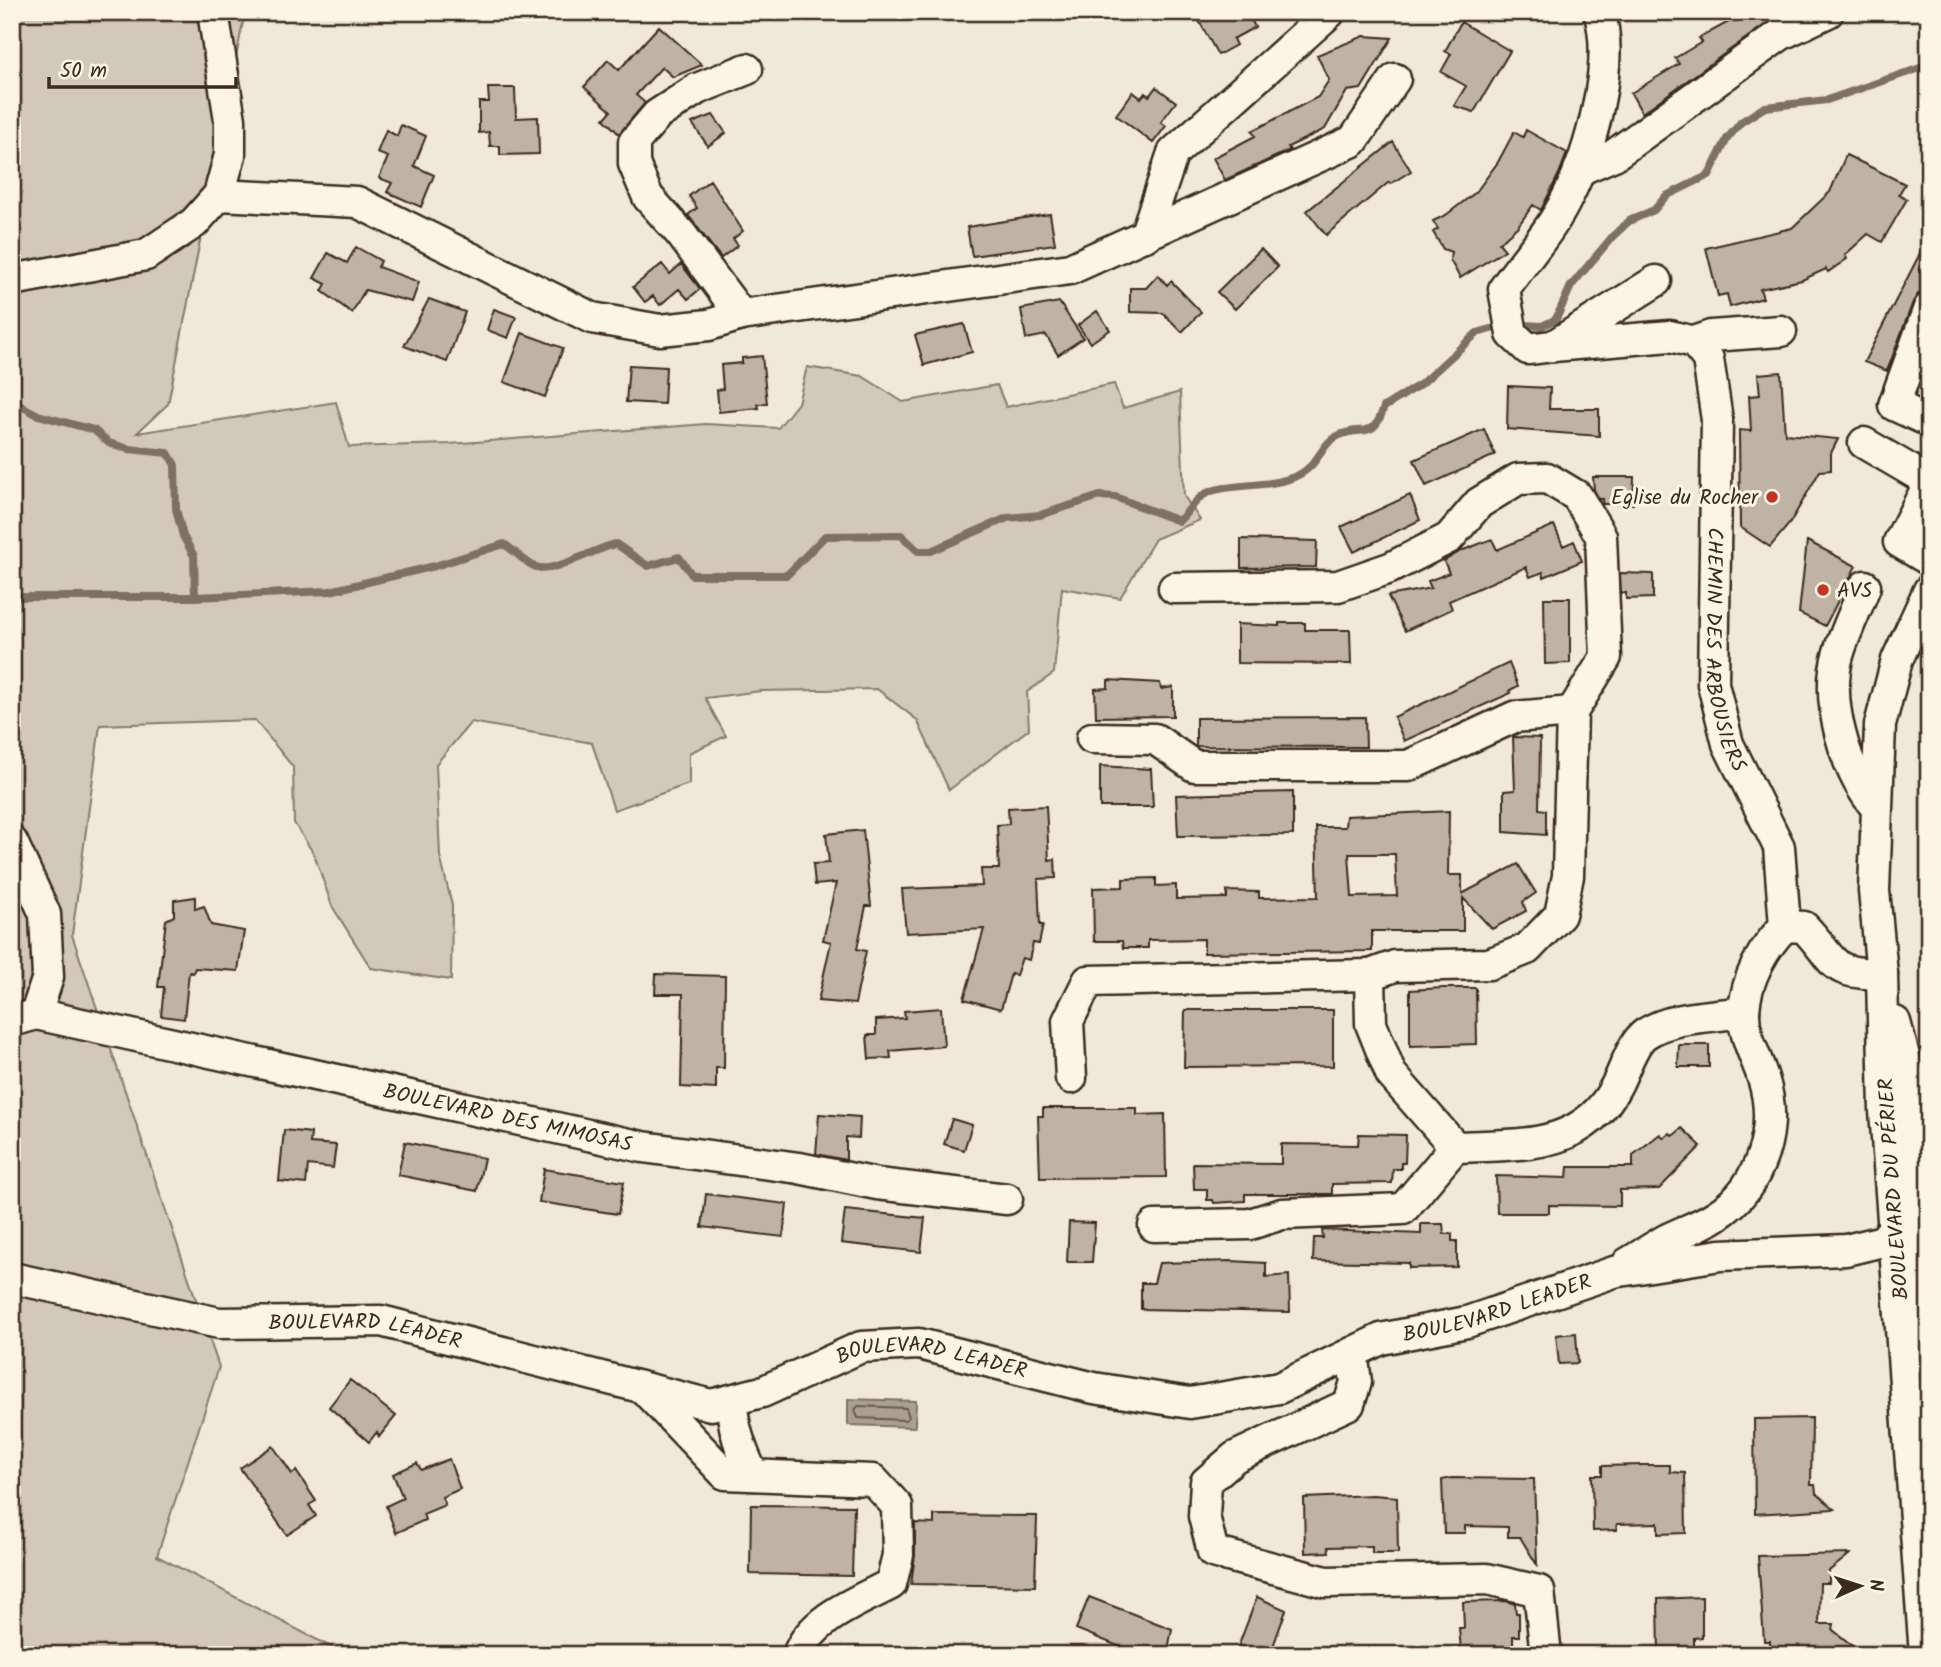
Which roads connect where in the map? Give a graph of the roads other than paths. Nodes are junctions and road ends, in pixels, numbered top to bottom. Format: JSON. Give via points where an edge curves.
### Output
{"nodes":[{"id":1,"x":212,"y":12,"type":"edge"},
{"id":2,"x":1329,"y":12,"type":"edge"},
{"id":3,"x":1599,"y":12,"type":"edge"},
{"id":4,"x":1828,"y":12,"type":"edge"},
{"id":5,"x":747,"y":69,"type":"dead end"},
{"id":6,"x":1395,"y":79,"type":"dead end"},
{"id":7,"x":1579,"y":170,"type":"junction"},
{"id":8,"x":219,"y":195,"type":"junction"},
{"id":9,"x":1145,"y":236,"type":"junction"},
{"id":10,"x":12,"y":280,"type":"edge"},
{"id":11,"x":1657,"y":281,"type":"dead end"},
{"id":12,"x":1929,"y":308,"type":"edge"},
{"id":13,"x":741,"y":315,"type":"junction"},
{"id":14,"x":1781,"y":331,"type":"dead end"},
{"id":15,"x":1694,"y":342,"type":"junction"},
{"id":16,"x":1553,"y":346,"type":"junction"},
{"id":17,"x":1929,"y":421,"type":"edge"},
{"id":18,"x":1864,"y":443,"type":"dead end"},
{"id":19,"x":1929,"y":483,"type":"edge"},
{"id":20,"x":1929,"y":560,"type":"edge"},
{"id":21,"x":1865,"y":586,"type":"dead end"},
{"id":22,"x":1174,"y":589,"type":"dead end"},
{"id":23,"x":1929,"y":590,"type":"edge"},
{"id":24,"x":1572,"y":712,"type":"junction"},
{"id":25,"x":1092,"y":738,"type":"dead end"},
{"id":26,"x":1875,"y":806,"type":"junction"},
{"id":27,"x":12,"y":842,"type":"edge"},
{"id":28,"x":1785,"y":926,"type":"junction"},
{"id":29,"x":1882,"y":974,"type":"junction"},
{"id":30,"x":1370,"y":975,"type":"junction"},
{"id":31,"x":1744,"y":1013,"type":"junction"},
{"id":32,"x":24,"y":1018,"type":"edge"},
{"id":33,"x":1071,"y":1078,"type":"dead end"},
{"id":34,"x":1455,"y":1147,"type":"junction"},
{"id":35,"x":1917,"y":1164,"type":"junction"},
{"id":36,"x":1007,"y":1199,"type":"dead end"},
{"id":37,"x":1154,"y":1226,"type":"dead end"},
{"id":38,"x":1895,"y":1227,"type":"junction"},
{"id":39,"x":1926,"y":1240,"type":"edge"},
{"id":40,"x":1846,"y":1250,"type":"junction"},
{"id":41,"x":1614,"y":1272,"type":"junction"},
{"id":42,"x":1898,"y":1272,"type":"junction"},
{"id":43,"x":12,"y":1278,"type":"edge"},
{"id":44,"x":1352,"y":1353,"type":"junction"},
{"id":45,"x":1929,"y":1360,"type":"edge"},
{"id":46,"x":645,"y":1390,"type":"junction"},
{"id":47,"x":732,"y":1400,"type":"junction"},
{"id":48,"x":752,"y":1475,"type":"junction"},
{"id":49,"x":798,"y":1655,"type":"edge"},
{"id":50,"x":1543,"y":1655,"type":"edge"},
{"id":51,"x":1925,"y":1655,"type":"edge"}],
"edges":[{"from":1,"to":8,"type":"street","via":[[230,120],[230,155]]},
{"from":2,"to":9,"type":"street","via":[[1173,153]]},
{"from":3,"to":7,"type":"street","via":[[1606,74]]},
{"from":4,"to":7,"type":"street","via":[[1780,35],[1614,155]]},
{"from":5,"to":13,"type":"street","via":[[697,89],[667,108],[634,142],[634,164],[648,197]]},
{"from":6,"to":9,"type":"street","via":[[1353,141]]},
{"from":7,"to":16,"type":"street","via":[[1566,202],[1504,289],[1512,334],[1528,349]]},
{"from":8,"to":10,"type":"street","via":[[194,223],[146,255]]},
{"from":8,"to":13,"type":"street","via":[[358,202],[592,318],[660,330],[709,325]]},
{"from":9,"to":13,"type":"street","via":[[1070,269]]},
{"from":11,"to":16,"type":"street"},
{"from":12,"to":17,"type":"street","via":[[1894,405]]},
{"from":14,"to":15,"type":"street","via":[[1711,336]]},
{"from":15,"to":16,"type":"street","via":[[1670,336]]},
{"from":15,"to":28,"type":"street","name":"CHEMIN DES ARBOUSIERS","via":[[1708,359],[1717,420],[1713,684],[1728,744],[1779,847]]},
{"from":18,"to":19,"type":"street"},
{"from":19,"to":20,"type":"street","via":[[1899,542]]},
{"from":21,"to":26,"type":"street","via":[[1838,655],[1834,703],[1851,768]]},
{"from":22,"to":24,"type":"street","via":[[1338,586],[1390,568],[1449,538],[1479,503],[1518,479],[1547,478],[1577,496],[1601,536],[1606,657]]},
{"from":23,"to":26,"type":"street","name":"BOULEVARD DU PÉRIER","via":[[1897,660],[1880,726]]},
{"from":24,"to":25,"type":"street","via":[[1514,717],[1408,766],[1194,766],[1155,738]]},
{"from":24,"to":30,"type":"street","via":[[1569,876],[1560,915],[1527,949],[1489,964],[1395,966]]},
{"from":26,"to":29,"type":"street","name":"BOULEVARD DU PÉRIER","via":[[1874,891]]},
{"from":27,"to":32,"type":"street","via":[[45,914],[48,977]]},
{"from":28,"to":29,"type":"street","via":[[1804,927],[1825,956],[1850,974]]},
{"from":28,"to":31,"type":"street","via":[[1771,940],[1751,978]]},
{"from":29,"to":35,"type":"street","name":"BOULEVARD DU PÉRIER","via":[[1913,1090]]},
{"from":29,"to":38,"type":"street","name":"BOULEVARD DU PÉRIER","via":[[1885,1111]]},
{"from":30,"to":33,"type":"street","via":[[1088,981],[1068,1021]]},
{"from":30,"to":34,"type":"street","via":[[1371,1024],[1391,1074]]},
{"from":31,"to":34,"type":"street","via":[[1667,1023],[1642,1036],[1612,1094],[1590,1122],[1556,1139]]},
{"from":31,"to":41,"type":"street","via":[[1750,1046],[1764,1079],[1770,1115],[1768,1146],[1748,1184],[1718,1215]]},
{"from":32,"to":36,"type":"street","name":"BOULEVARD DES MIMOSAS","via":[[643,1147],[799,1168],[877,1184]]},
{"from":34,"to":37,"type":"street","via":[[1404,1209],[1282,1214],[1250,1224]]},
{"from":35,"to":38,"type":"street"},
{"from":35,"to":39,"type":"street","name":"BOULEVARD DU PÉRIER"},
{"from":38,"to":40,"type":"street","via":[[1885,1240]]},
{"from":38,"to":42,"type":"street","name":"BOULEVARD DU PÉRIER"},
{"from":39,"to":45,"type":"street","name":"BOULEVARD DU PÉRIER"},
{"from":40,"to":41,"type":"street","name":"BOULEVARD LEADER","via":[[1720,1255]]},
{"from":40,"to":42,"type":"street","via":[[1881,1261]]},
{"from":41,"to":44,"type":"street","name":"BOULEVARD LEADER","via":[[1467,1322],[1381,1339]]},
{"from":42,"to":51,"type":"street","name":"BOULEVARD DU PÉRIER"},
{"from":43,"to":46,"type":"street","name":"BOULEVARD LEADER","via":[[219,1323],[381,1321]]},
{"from":44,"to":47,"type":"street","name":"BOULEVARD LEADER","via":[[1279,1388],[1190,1403],[1094,1388],[919,1345],[861,1347],[762,1392]]},
{"from":44,"to":50,"type":"street","via":[[1356,1382],[1349,1404],[1235,1457],[1206,1482],[1204,1516],[1213,1552],[1326,1582],[1487,1579],[1539,1591]]},
{"from":46,"to":47,"type":"street","name":"BOULEVARD LEADER","via":[[711,1405]]},
{"from":46,"to":48,"type":"street","via":[[725,1474]]},
{"from":47,"to":48,"type":"street","via":[[741,1451]]},
{"from":48,"to":49,"type":"street","via":[[873,1480],[897,1506],[898,1555],[891,1584],[842,1610],[805,1637]]}]}
